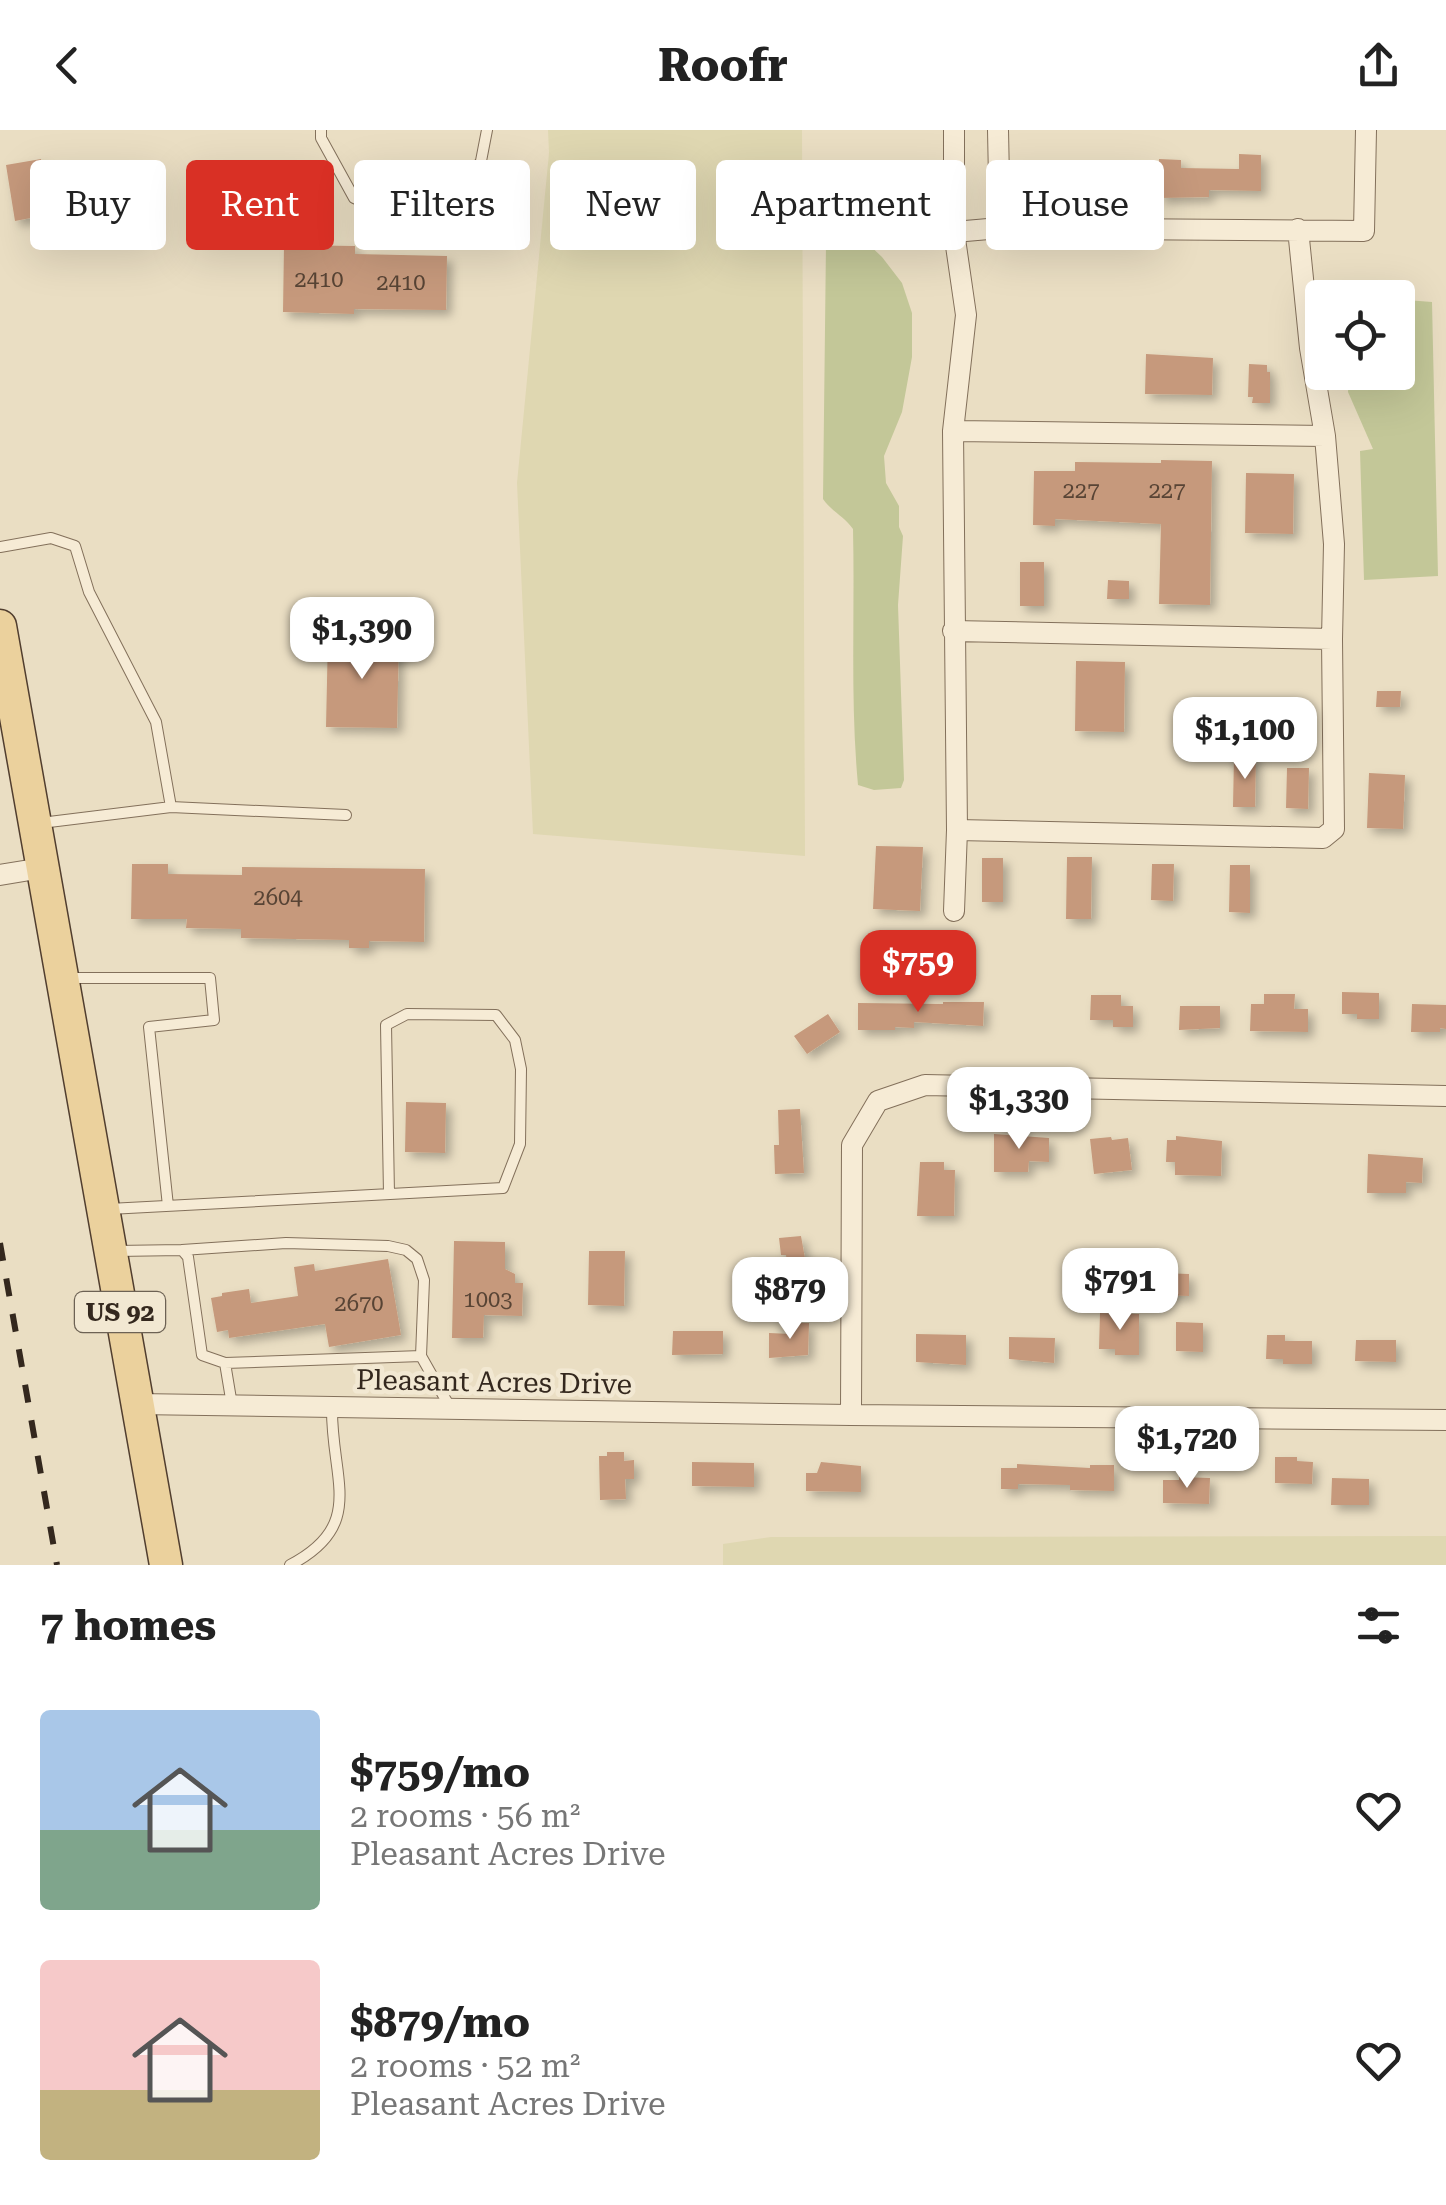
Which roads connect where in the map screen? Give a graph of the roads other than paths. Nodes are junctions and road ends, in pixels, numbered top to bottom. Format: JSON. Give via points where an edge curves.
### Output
{"nodes":[{"id":1,"x":321,"y":130,"type":"edge"},
{"id":2,"x":487,"y":130,"type":"edge"},
{"id":3,"x":954,"y":130,"type":"edge"},
{"id":4,"x":998,"y":130,"type":"edge"},
{"id":5,"x":1366,"y":130,"type":"edge"},
{"id":6,"x":954,"y":160,"type":"edge"},
{"id":7,"x":999,"y":160,"type":"edge"},
{"id":8,"x":1164,"y":229,"type":"edge"},
{"id":9,"x":1298,"y":229,"type":"junction"},
{"id":10,"x":957,"y":250,"type":"edge"},
{"id":11,"x":953,"y":430,"type":"junction"},
{"id":12,"x":1325,"y":436,"type":"junction"},
{"id":13,"x":0,"y":546,"type":"edge"},
{"id":14,"x":0,"y":626,"type":"edge"},
{"id":15,"x":952,"y":631,"type":"junction"},
{"id":16,"x":1332,"y":640,"type":"junction"},
{"id":17,"x":171,"y":807,"type":"junction"},
{"id":18,"x":346,"y":815,"type":"dead end"},
{"id":19,"x":35,"y":824,"type":"junction"},
{"id":20,"x":957,"y":830,"type":"junction"},
{"id":21,"x":42,"y":868,"type":"junction"},
{"id":22,"x":0,"y":875,"type":"edge"},
{"id":23,"x":954,"y":911,"type":"dead end"},
{"id":24,"x":62,"y":978,"type":"junction"},
{"id":25,"x":1446,"y":1096,"type":"edge"},
{"id":26,"x":389,"y":1194,"type":"junction"},
{"id":27,"x":168,"y":1206,"type":"junction"},
{"id":28,"x":102,"y":1209,"type":"junction"},
{"id":29,"x":182,"y":1250,"type":"junction"},
{"id":30,"x":110,"y":1251,"type":"junction"},
{"id":31,"x":421,"y":1356,"type":"junction"},
{"id":32,"x":226,"y":1363,"type":"junction"},
{"id":33,"x":137,"y":1404,"type":"junction"},
{"id":34,"x":232,"y":1406,"type":"junction"},
{"id":35,"x":332,"y":1407,"type":"junction"},
{"id":36,"x":451,"y":1409,"type":"junction"},
{"id":37,"x":851,"y":1415,"type":"junction"},
{"id":38,"x":1446,"y":1420,"type":"edge"},
{"id":39,"x":166,"y":1565,"type":"edge"},
{"id":40,"x":290,"y":1565,"type":"edge"}],
"edges":[{"from":1,"to":2,"type":"lane","via":[[354,198],[374,207],[436,209],[459,197],[481,160]]},
{"from":3,"to":6,"type":"street"},
{"from":4,"to":7,"type":"street"},
{"from":5,"to":9,"type":"street","via":[[1364,231]]},
{"from":8,"to":9,"type":"street"},
{"from":9,"to":12,"type":"street"},
{"from":10,"to":11,"type":"street","via":[[966,315]]},
{"from":11,"to":12,"type":"street"},
{"from":11,"to":15,"type":"street"},
{"from":12,"to":16,"type":"street","via":[[1334,544]]},
{"from":13,"to":17,"type":"lane","via":[[52,538],[75,546],[89,592],[156,722]]},
{"from":14,"to":19,"type":"main road","number":"US 92"},
{"from":15,"to":16,"type":"street"},
{"from":15,"to":20,"type":"street"},
{"from":16,"to":20,"type":"street","via":[[1331,834]]},
{"from":17,"to":18,"type":"lane"},
{"from":17,"to":19,"type":"lane"},
{"from":19,"to":21,"type":"main road","number":"US 92"},
{"from":20,"to":23,"type":"street"},
{"from":21,"to":22,"type":"street"},
{"from":21,"to":24,"type":"main road","number":"US 92"},
{"from":24,"to":27,"type":"lane","via":[[210,978],[214,1020],[149,1027]]},
{"from":24,"to":28,"type":"main road","number":"US 92"},
{"from":25,"to":37,"type":"street","via":[[925,1085],[878,1100],[852,1145]]},
{"from":26,"to":26,"type":"lane","via":[[503,1188],[520,1144],[521,1069],[515,1040],[496,1015],[407,1014],[386,1026]]},
{"from":26,"to":27,"type":"lane"},
{"from":27,"to":28,"type":"lane"},
{"from":28,"to":30,"type":"main road","number":"US 92"},
{"from":29,"to":30,"type":"lane"},
{"from":29,"to":31,"type":"lane","via":[[286,1243],[406,1250],[424,1280]]},
{"from":29,"to":32,"type":"lane","via":[[202,1355]]},
{"from":30,"to":33,"type":"main road","number":"US 92"},
{"from":31,"to":32,"type":"lane"},
{"from":31,"to":36,"type":"lane"},
{"from":32,"to":34,"type":"lane"},
{"from":33,"to":34,"type":"street","name":"Pleasant Acres Drive"},
{"from":33,"to":39,"type":"main road","number":"US 92"},
{"from":34,"to":35,"type":"street","name":"Pleasant Acres Drive"},
{"from":35,"to":36,"type":"street","name":"Pleasant Acres Drive"},
{"from":35,"to":40,"type":"lane","via":[[338,1520],[322,1544]]},
{"from":36,"to":37,"type":"street","name":"Pleasant Acres Drive"},
{"from":37,"to":38,"type":"street","name":"Pleasant Acres Drive"}]}
